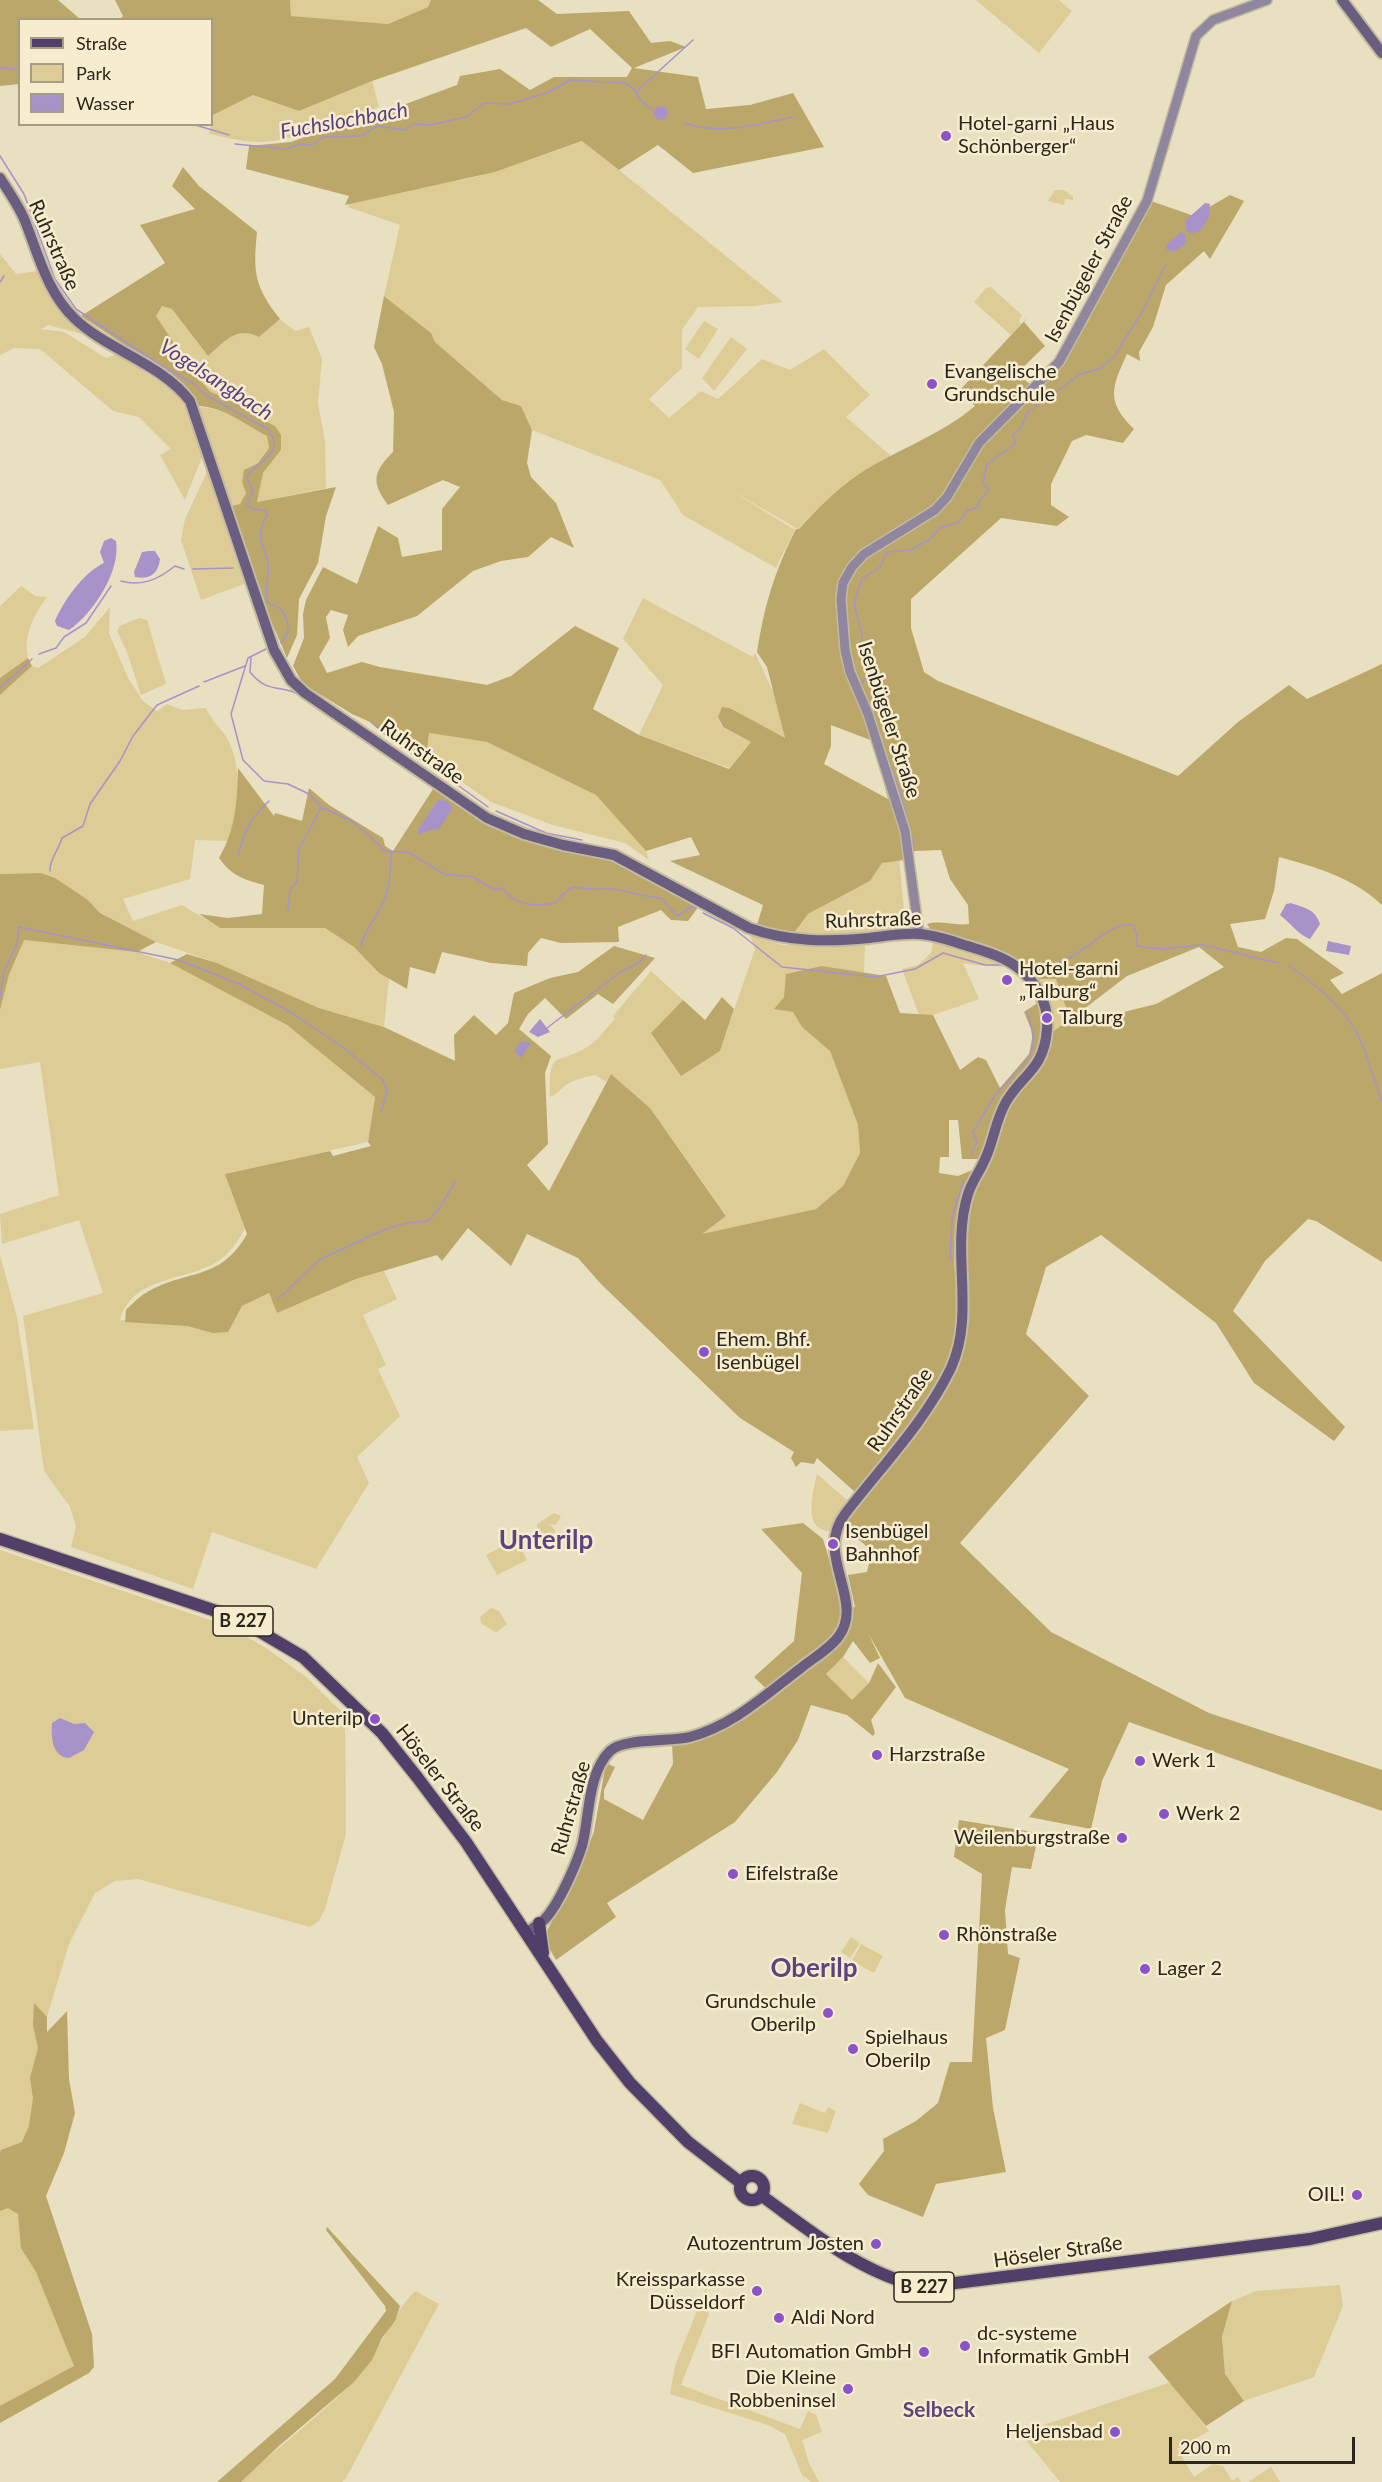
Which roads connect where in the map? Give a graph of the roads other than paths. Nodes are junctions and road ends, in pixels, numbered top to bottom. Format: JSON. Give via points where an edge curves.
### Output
{"nodes":[{"id":1,"x":1267,"y":0,"type":"edge"},
{"id":2,"x":1342,"y":0,"type":"edge"},
{"id":3,"x":1382,"y":53,"type":"edge"},
{"id":4,"x":0,"y":178,"type":"edge"},
{"id":5,"x":919,"y":934,"type":"junction"},
{"id":6,"x":0,"y":1539,"type":"edge"},
{"id":7,"x":539,"y":1923,"type":"junction"},
{"id":8,"x":527,"y":1932,"type":"junction"},
{"id":9,"x":544,"y":1957,"type":"junction"},
{"id":10,"x":741,"y":2183,"type":"junction"},
{"id":11,"x":762,"y":2196,"type":"junction"},
{"id":12,"x":1382,"y":2223,"type":"edge"}],
"edges":[{"from":1,"to":5,"type":"street","name":"Isenbügeler Straße","via":[[1212,21],[1196,36],[1147,201],[1059,362],[980,443],[935,510],[864,554],[843,583],[845,650],[905,831]]},
{"from":2,"to":3,"type":"main road"},
{"from":4,"to":5,"type":"main road","name":"Ruhrstraße","via":[[18,206],[60,303],[91,331],[173,382],[190,401],[274,650],[291,680],[305,693],[487,818],[543,840],[614,855],[749,928],[799,940]]},
{"from":5,"to":7,"type":"main road","name":"Ruhrstraße","via":[[977,949],[1016,966],[1037,987],[1047,1020],[1046,1039],[1036,1066],[1000,1113],[986,1157],[968,1192],[959,1244],[962,1322],[951,1368],[928,1408],[838,1522],[834,1554],[846,1610],[841,1634],[729,1722],[692,1737],[625,1744],[612,1749],[597,1773],[582,1845],[546,1918]]},
{"from":6,"to":8,"type":"main road","name":"Höseler Straße","number":"B 227","via":[[237,1618],[303,1657],[393,1747],[466,1842]]},
{"from":7,"to":8,"type":"main road","name":"Ruhrstraße"},
{"from":7,"to":9,"type":"main road"},
{"from":8,"to":9,"type":"main road","name":"Höseler Straße","number":"B 227"},
{"from":9,"to":10,"type":"main road","name":"Höseler Straße","number":"B 227","via":[[597,2041],[630,2083],[688,2142]]},
{"from":10,"to":11,"type":"main road","via":[[744,2197],[754,2200]]},
{"from":10,"to":11,"type":"main road","via":[[748,2176],[758,2177],[764,2184]]},
{"from":11,"to":12,"type":"main road","name":"Höseler Straße","number":"B 227","via":[[855,2261],[900,2283],[923,2288],[1310,2239]]}]}
